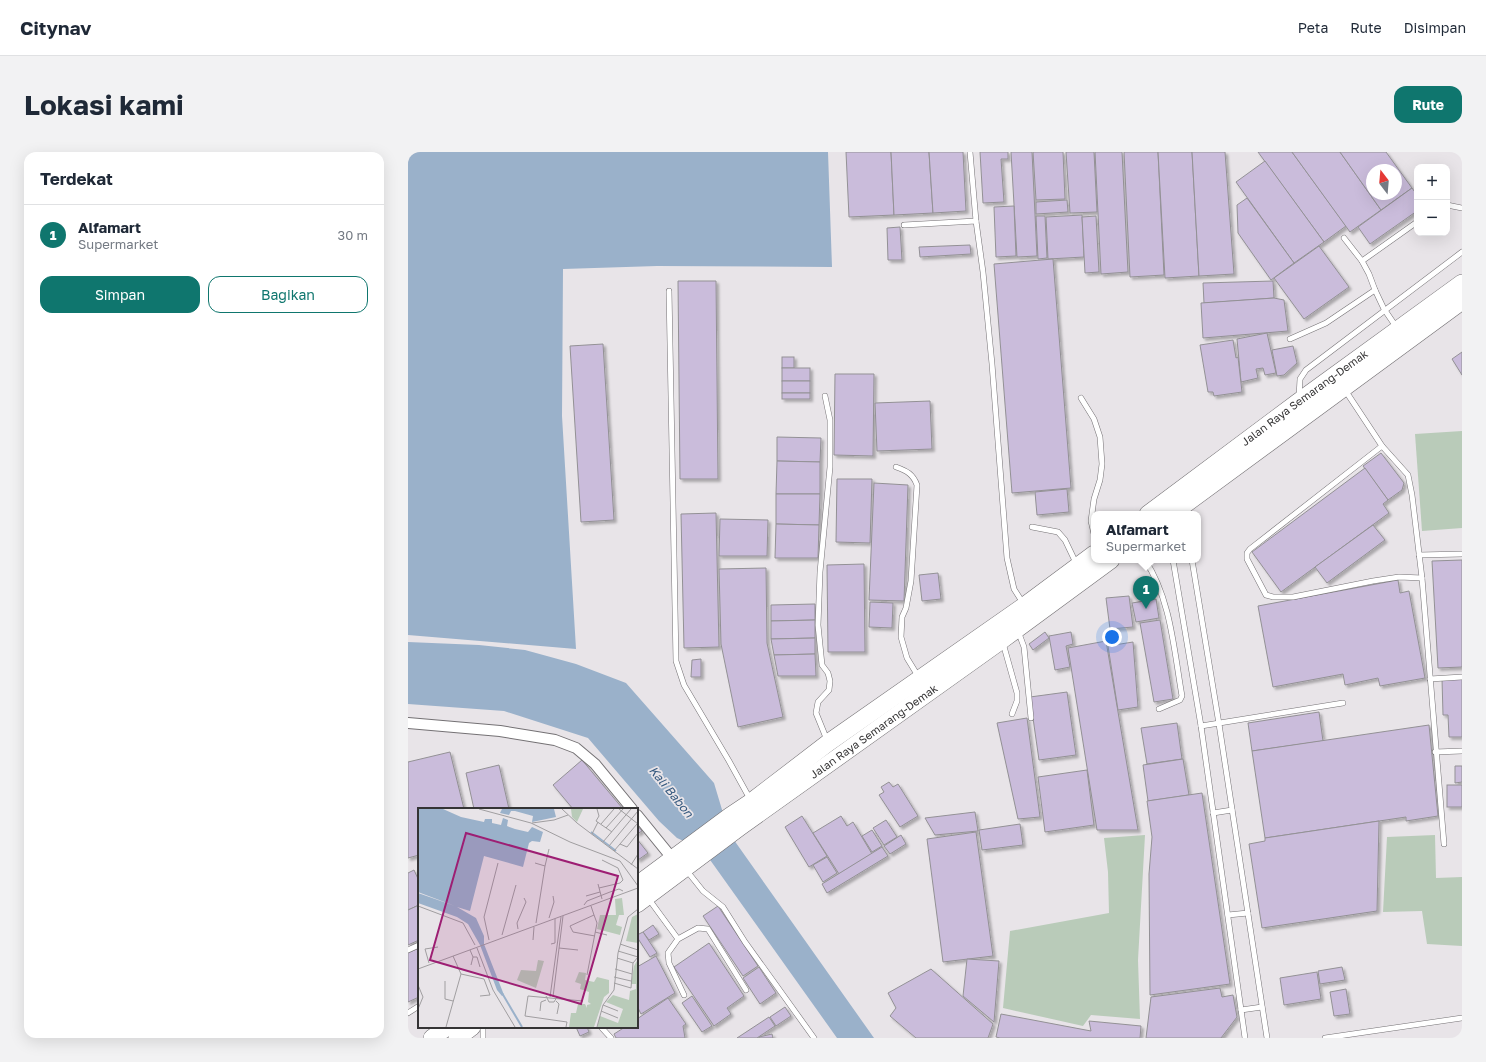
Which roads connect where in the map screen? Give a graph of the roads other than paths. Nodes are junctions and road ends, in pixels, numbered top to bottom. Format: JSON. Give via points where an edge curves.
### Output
{"nodes":[{"id":1,"x":970,"y":152,"type":"edge"},
{"id":2,"x":1450,"y":206,"type":"edge"},
{"id":3,"x":1462,"y":208,"type":"edge"},
{"id":4,"x":976,"y":221,"type":"junction"},
{"id":5,"x":904,"y":224,"type":"dead end"},
{"id":6,"x":1414,"y":224,"type":"edge"},
{"id":7,"x":1344,"y":238,"type":"dead end"},
{"id":8,"x":1462,"y":252,"type":"edge"},
{"id":9,"x":1362,"y":261,"type":"junction"},
{"id":10,"x":1462,"y":283,"type":"edge"},
{"id":11,"x":1375,"y":290,"type":"junction"},
{"id":12,"x":669,"y":291,"type":"dead end"},
{"id":13,"x":1462,"y":301,"type":"edge"},
{"id":14,"x":1384,"y":310,"type":"junction"},
{"id":15,"x":1398,"y":329,"type":"junction"},
{"id":16,"x":1290,"y":339,"type":"dead end"},
{"id":17,"x":1344,"y":388,"type":"junction"},
{"id":18,"x":825,"y":396,"type":"dead end"},
{"id":19,"x":1081,"y":398,"type":"dead end"},
{"id":20,"x":1298,"y":402,"type":"junction"},
{"id":21,"x":1382,"y":446,"type":"junction"},
{"id":22,"x":896,"y":467,"type":"dead end"},
{"id":23,"x":1092,"y":511,"type":"edge"},
{"id":24,"x":1152,"y":511,"type":"edge"},
{"id":25,"x":1180,"y":511,"type":"edge"},
{"id":26,"x":1032,"y":527,"type":"dead end"},
{"id":27,"x":1462,"y":554,"type":"edge"},
{"id":28,"x":1420,"y":555,"type":"junction"},
{"id":29,"x":1091,"y":556,"type":"edge"},
{"id":30,"x":1107,"y":563,"type":"edge"},
{"id":31,"x":1147,"y":563,"type":"edge"},
{"id":32,"x":1174,"y":563,"type":"edge"},
{"id":33,"x":1192,"y":563,"type":"edge"},
{"id":34,"x":1078,"y":566,"type":"junction"},
{"id":35,"x":1422,"y":578,"type":"junction"},
{"id":36,"x":1024,"y":606,"type":"junction"},
{"id":37,"x":1017,"y":630,"type":"junction"},
{"id":38,"x":1002,"y":640,"type":"junction"},
{"id":39,"x":1462,"y":676,"type":"edge"},
{"id":40,"x":920,"y":678,"type":"junction"},
{"id":41,"x":1430,"y":679,"type":"junction"},
{"id":42,"x":1343,"y":703,"type":"dead end"},
{"id":43,"x":1158,"y":709,"type":"dead end"},
{"id":44,"x":1012,"y":714,"type":"dead end"},
{"id":45,"x":1031,"y":718,"type":"dead end"},
{"id":46,"x":408,"y":723,"type":"edge"},
{"id":47,"x":1219,"y":724,"type":"junction"},
{"id":48,"x":1201,"y":726,"type":"junction"},
{"id":49,"x":828,"y":743,"type":"junction"},
{"id":50,"x":1462,"y":751,"type":"edge"},
{"id":51,"x":1435,"y":752,"type":"junction"},
{"id":52,"x":751,"y":802,"type":"junction"},
{"id":53,"x":631,"y":808,"type":"edge"},
{"id":54,"x":1232,"y":810,"type":"junction"},
{"id":55,"x":1213,"y":813,"type":"junction"},
{"id":56,"x":638,"y":817,"type":"edge"},
{"id":57,"x":735,"y":822,"type":"junction"},
{"id":58,"x":1444,"y":844,"type":"dead end"},
{"id":59,"x":684,"y":860,"type":"junction"},
{"id":60,"x":644,"y":898,"type":"edge"},
{"id":61,"x":1248,"y":912,"type":"junction"},
{"id":62,"x":1228,"y":915,"type":"junction"},
{"id":63,"x":678,"y":939,"type":"junction"},
{"id":64,"x":418,"y":945,"type":"edge"},
{"id":65,"x":408,"y":950,"type":"edge"},
{"id":66,"x":746,"y":990,"type":"dead end"},
{"id":67,"x":684,"y":995,"type":"dead end"},
{"id":68,"x":418,"y":1007,"type":"edge"},
{"id":69,"x":1262,"y":1007,"type":"junction"},
{"id":70,"x":1241,"y":1010,"type":"junction"},
{"id":71,"x":408,"y":1013,"type":"edge"},
{"id":72,"x":1462,"y":1018,"type":"edge"},
{"id":73,"x":446,"y":1028,"type":"edge"},
{"id":74,"x":471,"y":1028,"type":"edge"},
{"id":75,"x":602,"y":1028,"type":"edge"},
{"id":76,"x":432,"y":1038,"type":"edge"},
{"id":77,"x":457,"y":1038,"type":"edge"},
{"id":78,"x":611,"y":1038,"type":"edge"},
{"id":79,"x":814,"y":1038,"type":"edge"},
{"id":80,"x":1245,"y":1038,"type":"edge"},
{"id":81,"x":1267,"y":1038,"type":"edge"},
{"id":82,"x":1325,"y":1038,"type":"edge"}],
"edges":[{"from":1,"to":4,"type":"lane"},
{"from":2,"to":3,"type":"lane"},
{"from":4,"to":5,"type":"lane"},
{"from":4,"to":36,"type":"lane","via":[[992,364],[1007,558],[1014,589]]},
{"from":6,"to":9,"type":"lane"},
{"from":7,"to":9,"type":"lane"},
{"from":8,"to":14,"type":"lane"},
{"from":9,"to":11,"type":"lane"},
{"from":10,"to":15,"type":"highway","name":"Jalan Raya Semarang-Demak"},
{"from":11,"to":14,"type":"lane"},
{"from":11,"to":16,"type":"lane","via":[[1326,323]]},
{"from":12,"to":52,"type":"lane","via":[[676,661],[684,685]]},
{"from":13,"to":17,"type":"highway","name":"Jalan Raya Semarang-Demak"},
{"from":14,"to":15,"type":"lane"},
{"from":14,"to":20,"type":"lane","via":[[1306,370],[1300,379]]},
{"from":15,"to":20,"type":"highway","name":"Jalan Raya Semarang-Demak"},
{"from":17,"to":21,"type":"lane"},
{"from":17,"to":25,"type":"highway","name":"Jalan Raya Semarang-Demak"},
{"from":18,"to":49,"type":"lane","via":[[830,420],[830,467],[820,572],[818,625],[822,665],[830,681],[829,690],[818,702],[816,712]]},
{"from":19,"to":23,"type":"lane","via":[[1094,419],[1100,437],[1102,464]]},
{"from":20,"to":24,"type":"highway","name":"Jalan Raya Semarang-Demak"},
{"from":21,"to":28,"type":"lane","via":[[1408,475]]},
{"from":21,"to":35,"type":"lane","via":[[1250,549],[1247,559],[1266,596],[1273,597],[1293,597],[1399,577]]},
{"from":22,"to":40,"type":"lane","via":[[909,472],[916,485],[911,581],[902,617],[901,637],[907,658]]},
{"from":26,"to":34,"type":"lane","via":[[1058,532]]},
{"from":27,"to":28,"type":"lane"},
{"from":28,"to":35,"type":"lane"},
{"from":29,"to":34,"type":"highway","name":"Jalan Raya Semarang-Demak"},
{"from":30,"to":37,"type":"highway","name":"Jalan Raya Semarang-Demak"},
{"from":31,"to":43,"type":"lane","via":[[1159,585],[1182,696],[1180,700]]},
{"from":32,"to":48,"type":"lane"},
{"from":33,"to":47,"type":"lane"},
{"from":34,"to":36,"type":"highway","name":"Jalan Raya Semarang-Demak"},
{"from":35,"to":41,"type":"lane"},
{"from":36,"to":40,"type":"highway","name":"Jalan Raya Semarang-Demak"},
{"from":37,"to":38,"type":"highway","name":"Jalan Raya Semarang-Demak"},
{"from":37,"to":45,"type":"lane","via":[[1024,647]]},
{"from":38,"to":44,"type":"lane","via":[[1017,693],[1017,702]]},
{"from":38,"to":57,"type":"highway","name":"Jalan Raya Semarang-Demak"},
{"from":39,"to":41,"type":"lane"},
{"from":40,"to":49,"type":"highway","name":"Jalan Raya Semarang-Demak"},
{"from":41,"to":51,"type":"lane"},
{"from":42,"to":47,"type":"lane"},
{"from":46,"to":53,"type":"street","via":[[500,731],[555,740],[576,748],[594,764]]},
{"from":47,"to":48,"type":"lane"},
{"from":47,"to":54,"type":"lane"},
{"from":48,"to":55,"type":"lane"},
{"from":49,"to":52,"type":"highway","name":"Jalan Raya Semarang-Demak"},
{"from":50,"to":51,"type":"lane"},
{"from":51,"to":58,"type":"lane"},
{"from":52,"to":57,"type":"highway","name":"Jalan Raya Semarang-Demak"},
{"from":54,"to":55,"type":"lane"},
{"from":54,"to":61,"type":"lane"},
{"from":55,"to":62,"type":"lane"},
{"from":56,"to":59,"type":"street"},
{"from":57,"to":59,"type":"highway","name":"Jalan Raya Semarang-Demak"},
{"from":59,"to":60,"type":"highway","name":"Jalan Raya Semarang-Demak"},
{"from":59,"to":79,"type":"lane","via":[[703,891],[723,907]]},
{"from":60,"to":63,"type":"lane","via":[[660,914]]},
{"from":61,"to":62,"type":"lane"},
{"from":61,"to":69,"type":"lane"},
{"from":62,"to":70,"type":"lane"},
{"from":63,"to":66,"type":"lane","via":[[698,928],[708,929]]},
{"from":63,"to":67,"type":"lane","via":[[668,953],[669,962]]},
{"from":64,"to":65,"type":"lane"},
{"from":68,"to":71,"type":"lane"},
{"from":69,"to":70,"type":"lane"},
{"from":69,"to":81,"type":"lane"},
{"from":70,"to":80,"type":"lane"},
{"from":72,"to":82,"type":"lane"},
{"from":73,"to":76,"type":"highway"},
{"from":74,"to":77,"type":"highway"},
{"from":75,"to":78,"type":"lane"}]}
